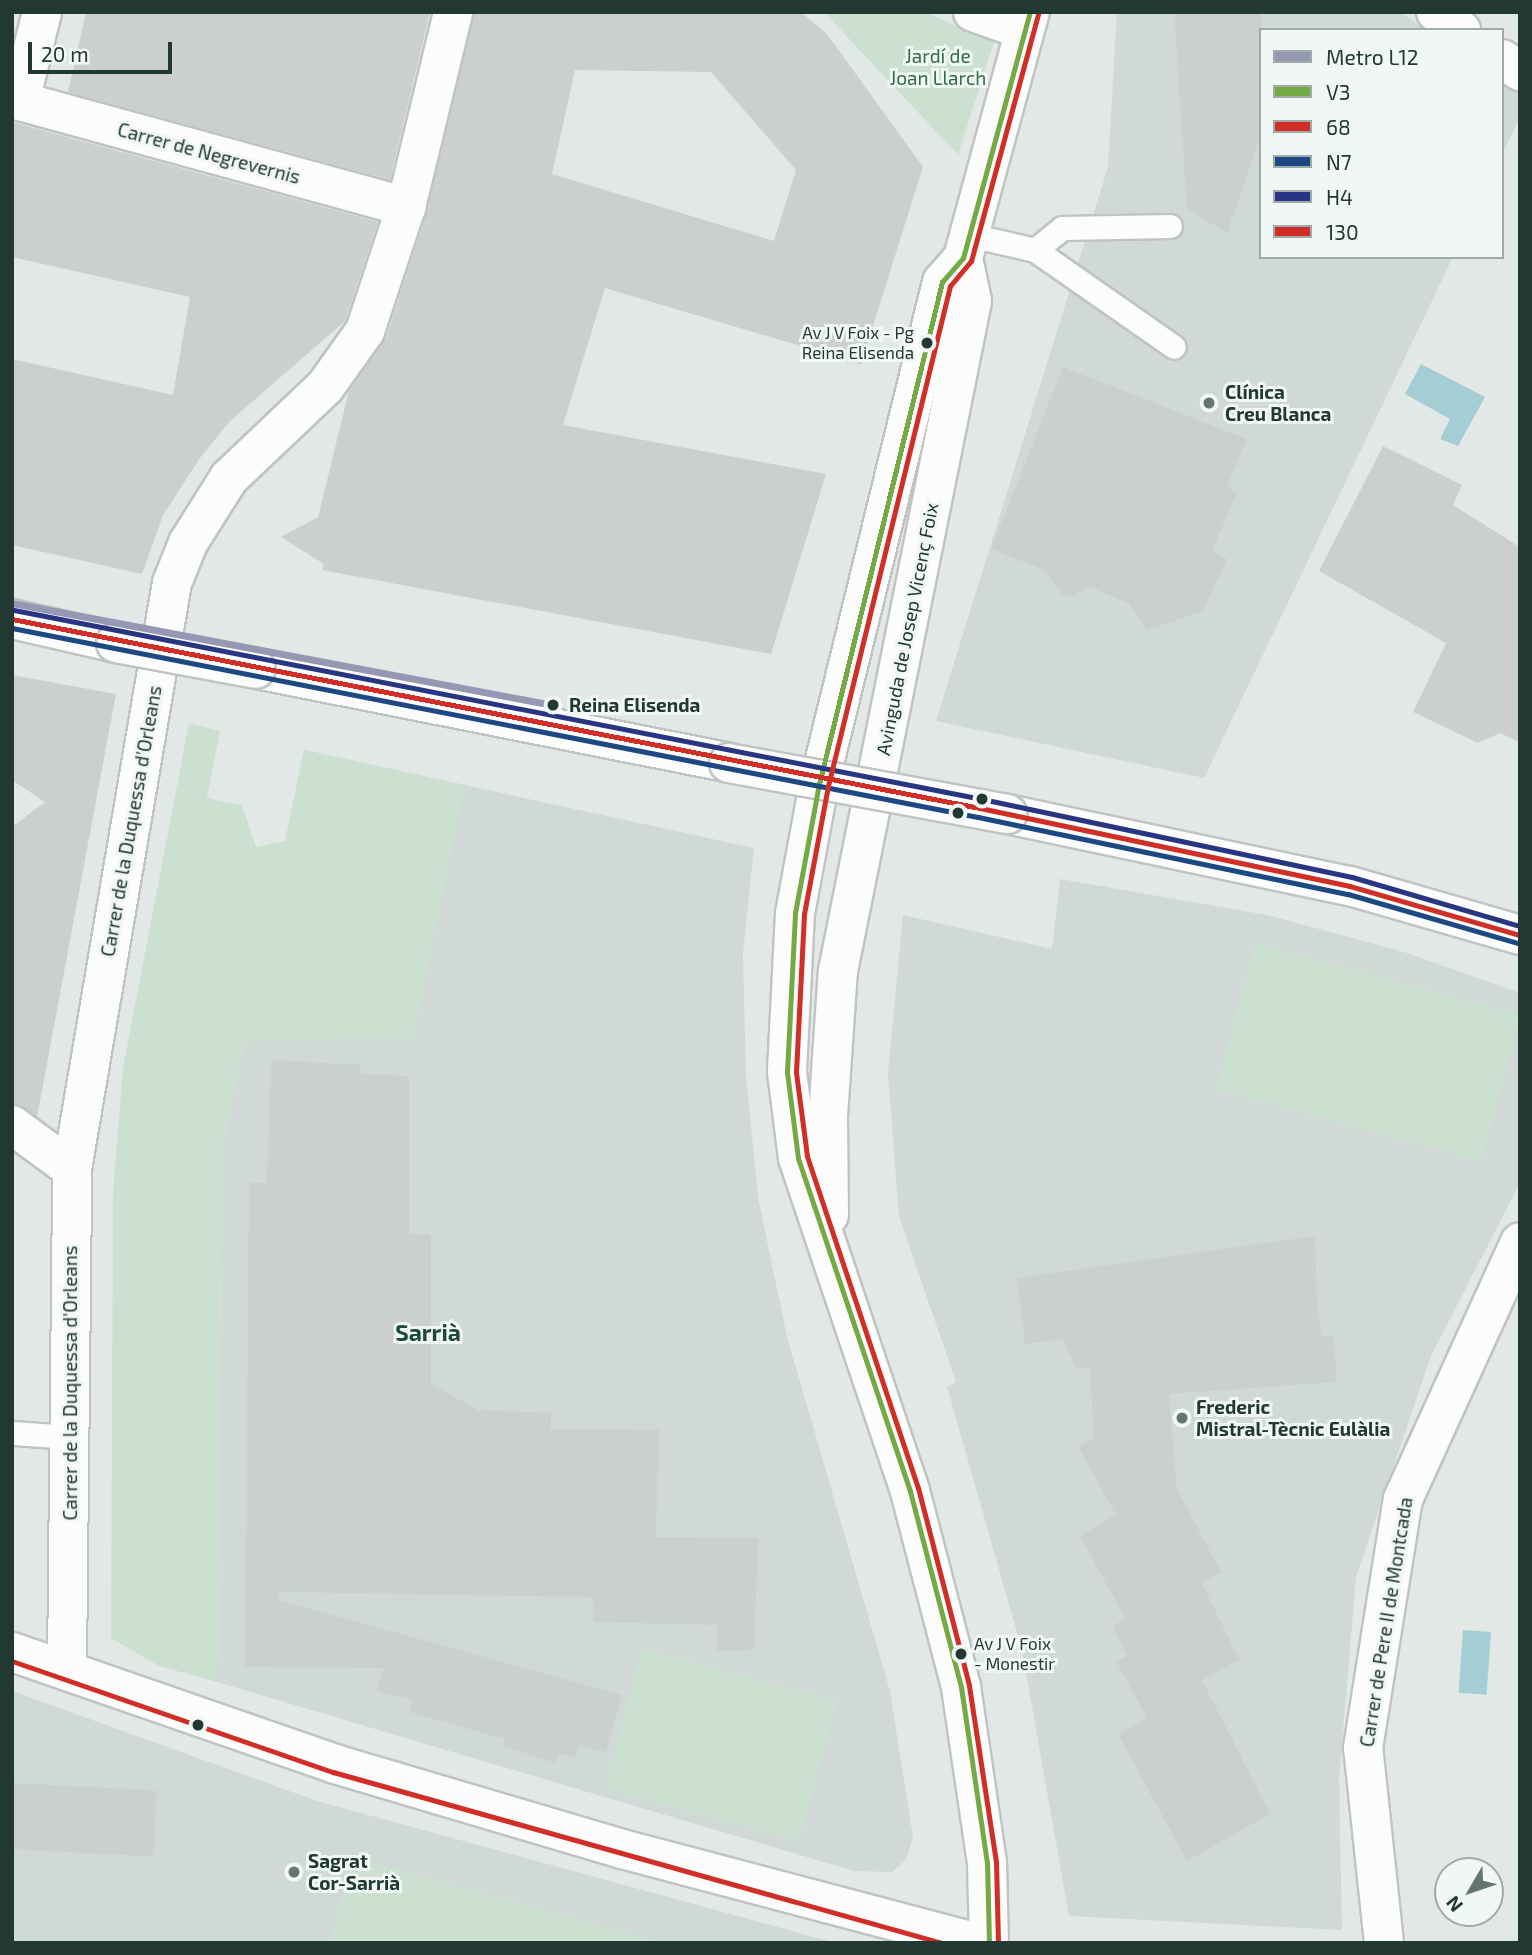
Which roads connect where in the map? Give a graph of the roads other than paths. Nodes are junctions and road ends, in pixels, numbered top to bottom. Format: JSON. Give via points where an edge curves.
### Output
{"nodes":[{"id":1,"x":42,"y":12,"type":"edge"},
{"id":2,"x":453,"y":12,"type":"edge"},
{"id":3,"x":973,"y":12,"type":"edge"},
{"id":4,"x":1436,"y":12,"type":"edge"},
{"id":5,"x":1027,"y":21,"type":"edge"},
{"id":6,"x":1458,"y":28,"type":"edge"},
{"id":7,"x":1504,"y":60,"type":"edge"},
{"id":8,"x":1520,"y":71,"type":"edge"},
{"id":9,"x":16,"y":100,"type":"edge"},
{"id":10,"x":406,"y":207,"type":"junction"},
{"id":11,"x":1170,"y":226,"type":"dead end"},
{"id":12,"x":967,"y":246,"type":"junction"},
{"id":13,"x":1035,"y":250,"type":"junction"},
{"id":14,"x":1174,"y":347,"type":"dead end"},
{"id":15,"x":12,"y":619,"type":"edge"},
{"id":16,"x":1520,"y":934,"type":"edge"},
{"id":17,"x":12,"y":1125,"type":"edge"},
{"id":18,"x":72,"y":1169,"type":"junction"},
{"id":19,"x":1520,"y":1242,"type":"edge"},
{"id":20,"x":830,"y":1252,"type":"junction"},
{"id":21,"x":15,"y":1433,"type":"dead end"},
{"id":22,"x":70,"y":1437,"type":"junction"},
{"id":23,"x":12,"y":1652,"type":"edge"},
{"id":24,"x":67,"y":1667,"type":"junction"},
{"id":25,"x":977,"y":1943,"type":"edge"},
{"id":26,"x":989,"y":1943,"type":"edge"},
{"id":27,"x":1384,"y":1943,"type":"edge"}],
"edges":[{"from":1,"to":9,"type":"street"},
{"from":2,"to":10,"type":"street","name":"Carrer de la Duquessa d'Orleans"},
{"from":3,"to":5,"type":"street"},
{"from":4,"to":6,"type":"street"},
{"from":5,"to":12,"type":"street","name":"Avinguda de Josep Vicenç Foix"},
{"from":7,"to":8,"type":"street"},
{"from":9,"to":10,"type":"street","name":"Carrer de Negrevernis"},
{"from":10,"to":18,"type":"street","name":"Carrer de la Duquessa d'Orleans","via":[[352,351],[325,387],[229,478],[188,543],[172,583]]},
{"from":11,"to":13,"type":"lane","via":[[1062,228]]},
{"from":12,"to":13,"type":"lane"},
{"from":12,"to":20,"type":"street","name":"Avinguda de Josep Vicenç Foix","via":[[972,301],[838,971],[828,1116]]},
{"from":12,"to":20,"type":"street","name":"Avinguda de Josep Vicenç Foix","via":[[942,282],[802,862],[788,1072],[798,1158]]},
{"from":13,"to":14,"type":"lane"},
{"from":15,"to":16,"type":"street","bridge":true,"via":[[116,643],[1007,814],[1350,886]]},
{"from":17,"to":18,"type":"street"},
{"from":18,"to":22,"type":"street","name":"Carrer de la Duquessa d'Orleans"},
{"from":19,"to":27,"type":"street","name":"Carrer de Pere II de Montcada","via":[[1403,1499],[1363,1748]]},
{"from":20,"to":26,"type":"street","name":"Avinguda de Josep Vicenç Foix","via":[[910,1491],[961,1687],[987,1863]]},
{"from":21,"to":22,"type":"lane"},
{"from":22,"to":24,"type":"street","name":"Carrer de la Duquessa d'Orleans"},
{"from":23,"to":24,"type":"street"},
{"from":24,"to":25,"type":"street","via":[[335,1764],[622,1849]]}]}
